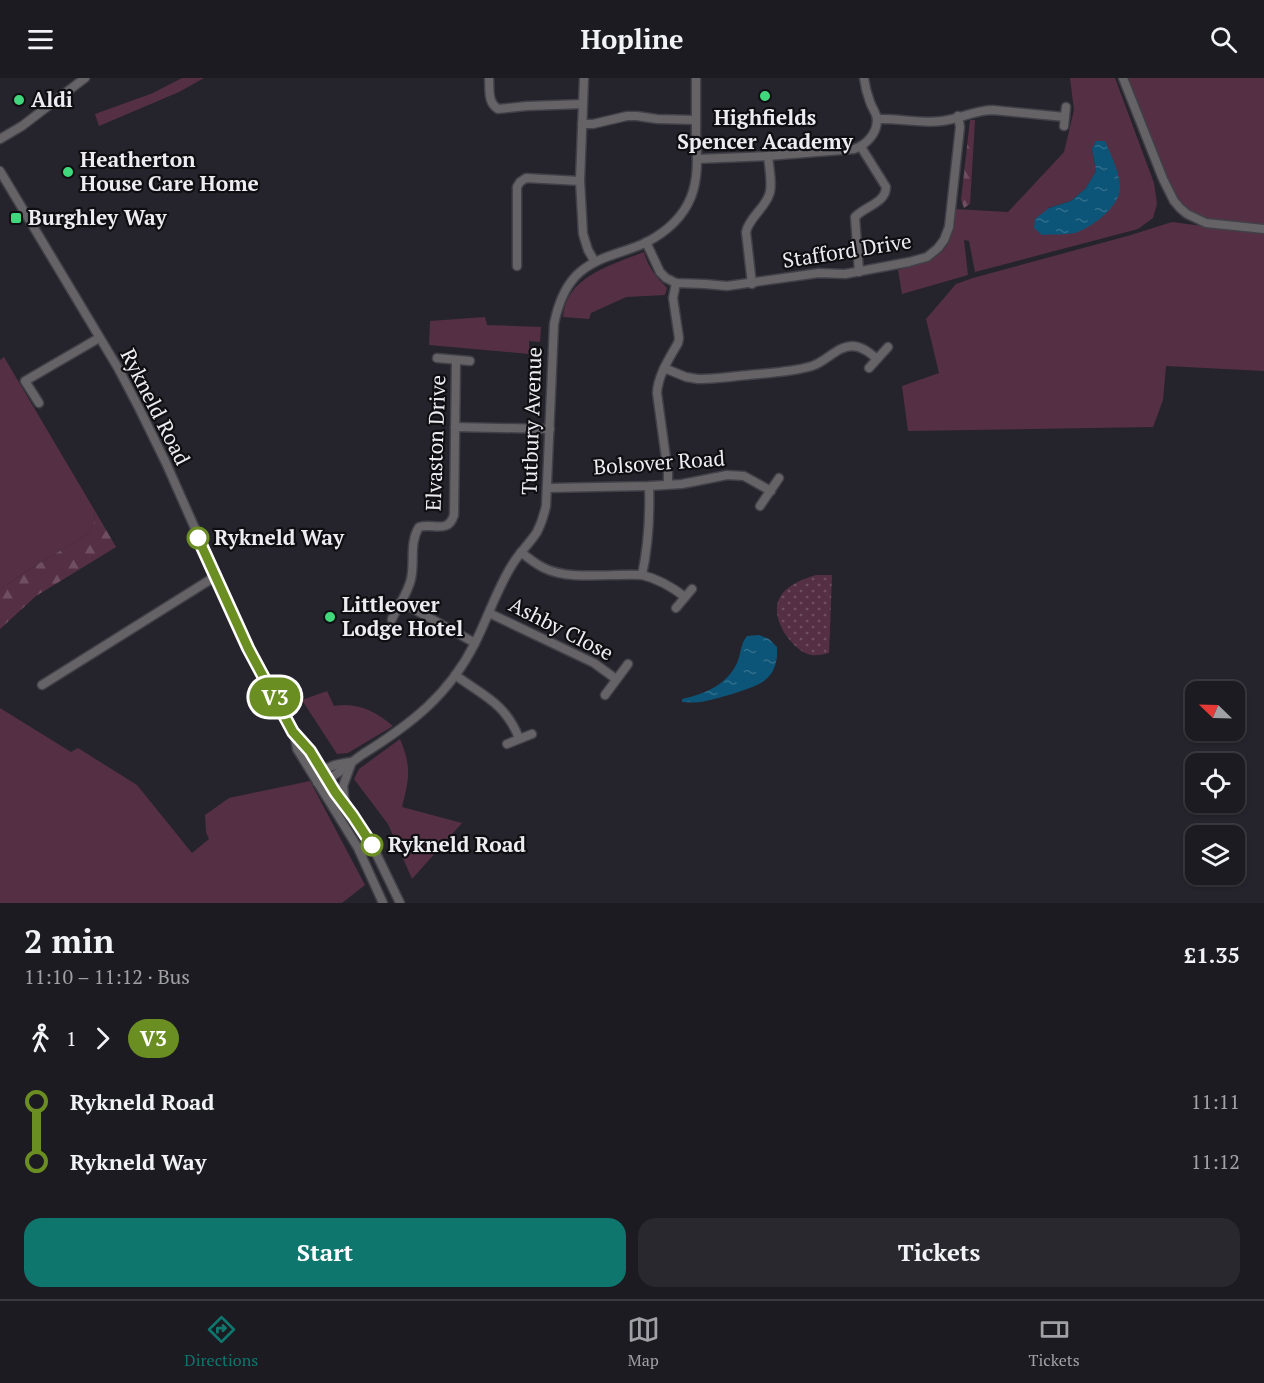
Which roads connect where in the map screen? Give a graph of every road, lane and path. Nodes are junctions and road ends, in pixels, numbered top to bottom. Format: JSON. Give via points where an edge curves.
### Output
{"nodes":[{"id":1,"x":85,"y":78,"type":"edge"},
{"id":2,"x":489,"y":78,"type":"edge"},
{"id":3,"x":584,"y":78,"type":"edge"},
{"id":4,"x":696,"y":78,"type":"edge"},
{"id":5,"x":864,"y":78,"type":"edge"},
{"id":6,"x":1123,"y":78,"type":"edge"},
{"id":7,"x":583,"y":104,"type":"junction"},
{"id":8,"x":1066,"y":107,"type":"dead end"},
{"id":9,"x":958,"y":116,"type":"junction"},
{"id":10,"x":877,"y":119,"type":"junction"},
{"id":11,"x":696,"y":120,"type":"junction"},
{"id":12,"x":582,"y":124,"type":"junction"},
{"id":13,"x":0,"y":139,"type":"edge"},
{"id":14,"x":861,"y":147,"type":"junction"},
{"id":15,"x":768,"y":156,"type":"junction"},
{"id":16,"x":697,"y":159,"type":"junction"},
{"id":17,"x":0,"y":171,"type":"edge"},
{"id":18,"x":580,"y":181,"type":"junction"},
{"id":19,"x":1264,"y":229,"type":"edge"},
{"id":20,"x":646,"y":242,"type":"junction"},
{"id":21,"x":595,"y":262,"type":"junction"},
{"id":22,"x":517,"y":266,"type":"dead end"},
{"id":23,"x":859,"y":272,"type":"junction"},
{"id":24,"x":676,"y":283,"type":"junction"},
{"id":25,"x":752,"y":284,"type":"junction"},
{"id":26,"x":99,"y":338,"type":"junction"},
{"id":27,"x":888,"y":347,"type":"dead end"},
{"id":28,"x":437,"y":358,"type":"dead end"},
{"id":29,"x":877,"y":359,"type":"junction"},
{"id":30,"x":456,"y":360,"type":"junction"},
{"id":31,"x":470,"y":361,"type":"dead end"},
{"id":32,"x":664,"y":368,"type":"junction"},
{"id":33,"x":869,"y":368,"type":"dead end"},
{"id":34,"x":39,"y":403,"type":"dead end"},
{"id":35,"x":454,"y":427,"type":"junction"},
{"id":36,"x":550,"y":429,"type":"junction"},
{"id":37,"x":779,"y":478,"type":"dead end"},
{"id":38,"x":668,"y":484,"type":"junction"},
{"id":39,"x":649,"y":486,"type":"junction"},
{"id":40,"x":547,"y":488,"type":"junction"},
{"id":41,"x":771,"y":491,"type":"junction"},
{"id":42,"x":760,"y":506,"type":"dead end"},
{"id":43,"x":521,"y":552,"type":"junction"},
{"id":44,"x":642,"y":575,"type":"junction"},
{"id":45,"x":216,"y":576,"type":"junction"},
{"id":46,"x":692,"y":589,"type":"dead end"},
{"id":47,"x":685,"y":597,"type":"junction"},
{"id":48,"x":401,"y":602,"type":"junction"},
{"id":49,"x":676,"y":608,"type":"dead end"},
{"id":50,"x":489,"y":613,"type":"junction"},
{"id":51,"x":392,"y":619,"type":"dead end"},
{"id":52,"x":475,"y":643,"type":"junction"},
{"id":53,"x":628,"y":664,"type":"dead end"},
{"id":54,"x":455,"y":675,"type":"junction"},
{"id":55,"x":616,"y":679,"type":"junction"},
{"id":56,"x":42,"y":685,"type":"dead end"},
{"id":57,"x":605,"y":695,"type":"dead end"},
{"id":58,"x":293,"y":732,"type":"junction"},
{"id":59,"x":532,"y":734,"type":"dead end"},
{"id":60,"x":519,"y":738,"type":"junction"},
{"id":61,"x":507,"y":744,"type":"dead end"},
{"id":62,"x":351,"y":762,"type":"junction"},
{"id":63,"x":323,"y":771,"type":"junction"},
{"id":64,"x":328,"y":780,"type":"junction"},
{"id":65,"x":317,"y":782,"type":"junction"},
{"id":66,"x":345,"y":804,"type":"junction"},
{"id":67,"x":383,"y":903,"type":"edge"},
{"id":68,"x":400,"y":903,"type":"edge"}],
"edges":[{"from":1,"to":13,"type":"street"},
{"from":2,"to":7,"type":"street","via":[[490,100],[498,109]]},
{"from":3,"to":7,"type":"street"},
{"from":4,"to":11,"type":"street","name":"Tutbury Avenue"},
{"from":5,"to":10,"type":"street"},
{"from":6,"to":19,"type":"street","via":[[1163,179],[1180,208],[1206,223]]},
{"from":7,"to":12,"type":"street"},
{"from":8,"to":9,"type":"street","via":[[1065,122],[993,110]]},
{"from":9,"to":10,"type":"street","via":[[931,122]]},
{"from":9,"to":23,"type":"street","name":"Stafford Drive","via":[[952,208],[944,240],[927,257]]},
{"from":10,"to":14,"type":"street","via":[[870,138]]},
{"from":11,"to":12,"type":"street","via":[[627,116]]},
{"from":11,"to":16,"type":"street","name":"Tutbury Avenue"},
{"from":12,"to":18,"type":"street"},
{"from":14,"to":15,"type":"street"},
{"from":14,"to":23,"type":"street","via":[[886,187],[886,194],[855,217]]},
{"from":15,"to":16,"type":"street"},
{"from":15,"to":25,"type":"street","via":[[770,192],[746,232]]},
{"from":16,"to":20,"type":"street","name":"Tutbury Avenue","via":[[690,200],[666,230]]},
{"from":17,"to":26,"type":"street","name":"Rykneld Road"},
{"from":18,"to":21,"type":"street","via":[[583,234]]},
{"from":18,"to":22,"type":"street","via":[[526,178],[520,182]]},
{"from":20,"to":21,"type":"street","name":"Tutbury Avenue"},
{"from":20,"to":24,"type":"street","via":[[660,272]]},
{"from":21,"to":36,"type":"street","name":"Tutbury Avenue","via":[[571,282],[556,312]]},
{"from":23,"to":25,"type":"street","name":"Stafford Drive","via":[[819,273]]},
{"from":24,"to":25,"type":"street","name":"Stafford Drive"},
{"from":24,"to":32,"type":"street","via":[[673,298],[679,338]]},
{"from":26,"to":34,"type":"street","via":[[26,381]]},
{"from":26,"to":45,"type":"street","name":"Rykneld Road","via":[[140,410]]},
{"from":27,"to":29,"type":"street"},
{"from":28,"to":30,"type":"street","name":"Elvaston Drive"},
{"from":29,"to":32,"type":"street","via":[[852,346],[812,366],[774,373],[698,379]]},
{"from":29,"to":33,"type":"street"},
{"from":30,"to":31,"type":"street","name":"Elvaston Drive"},
{"from":30,"to":35,"type":"street","name":"Elvaston Drive"},
{"from":32,"to":38,"type":"street","via":[[657,393]]},
{"from":35,"to":36,"type":"street"},
{"from":35,"to":48,"type":"street","name":"Elvaston Drive","via":[[454,515],[447,526],[425,525],[417,530],[411,580]]},
{"from":36,"to":40,"type":"street","name":"Tutbury Avenue"},
{"from":37,"to":41,"type":"street"},
{"from":38,"to":39,"type":"street","name":"Bolsover Road"},
{"from":38,"to":41,"type":"street","name":"Bolsover Road","via":[[727,475],[744,477]]},
{"from":39,"to":40,"type":"street","name":"Bolsover Road"},
{"from":39,"to":44,"type":"street"},
{"from":40,"to":43,"type":"street","name":"Tutbury Avenue","via":[[542,520]]},
{"from":41,"to":42,"type":"street"},
{"from":43,"to":44,"type":"street","via":[[544,568],[566,575]]},
{"from":43,"to":50,"type":"street","name":"Tutbury Avenue"},
{"from":44,"to":47,"type":"street"},
{"from":45,"to":56,"type":"street"},
{"from":45,"to":58,"type":"street","name":"Rykneld Road","via":[[248,648]]},
{"from":46,"to":47,"type":"street"},
{"from":47,"to":49,"type":"street"},
{"from":48,"to":51,"type":"street","name":"Elvaston Drive"},
{"from":48,"to":52,"type":"street"},
{"from":50,"to":52,"type":"street","name":"Tutbury Avenue"},
{"from":50,"to":55,"type":"street","name":"Ashby Close","via":[[594,663]]},
{"from":52,"to":54,"type":"street","name":"Tutbury Avenue"},
{"from":53,"to":55,"type":"street","name":"Ashby Close"},
{"from":54,"to":60,"type":"street","via":[[496,703],[513,723]]},
{"from":54,"to":62,"type":"street","name":"Tutbury Avenue","via":[[414,719]]},
{"from":55,"to":57,"type":"street","name":"Ashby Close"},
{"from":58,"to":63,"type":"street","name":"Rykneld Road"},
{"from":58,"to":65,"type":"street","name":"Rykneld Road","via":[[297,749]]},
{"from":59,"to":60,"type":"street"},
{"from":60,"to":61,"type":"street"},
{"from":62,"to":63,"type":"street","name":"Tutbury Avenue"},
{"from":62,"to":64,"type":"street","name":"Tutbury Avenue"},
{"from":62,"to":66,"type":"street","via":[[343,786]]},
{"from":63,"to":64,"type":"street","name":"Rykneld Road"},
{"from":63,"to":65,"type":"street"},
{"from":64,"to":65,"type":"street","name":"Tutbury Avenue"},
{"from":64,"to":66,"type":"street","name":"Rykneld Road"},
{"from":65,"to":67,"type":"street","name":"Rykneld Road","via":[[358,848]]},
{"from":66,"to":68,"type":"street","name":"Rykneld Road","via":[[372,845]]}]}
